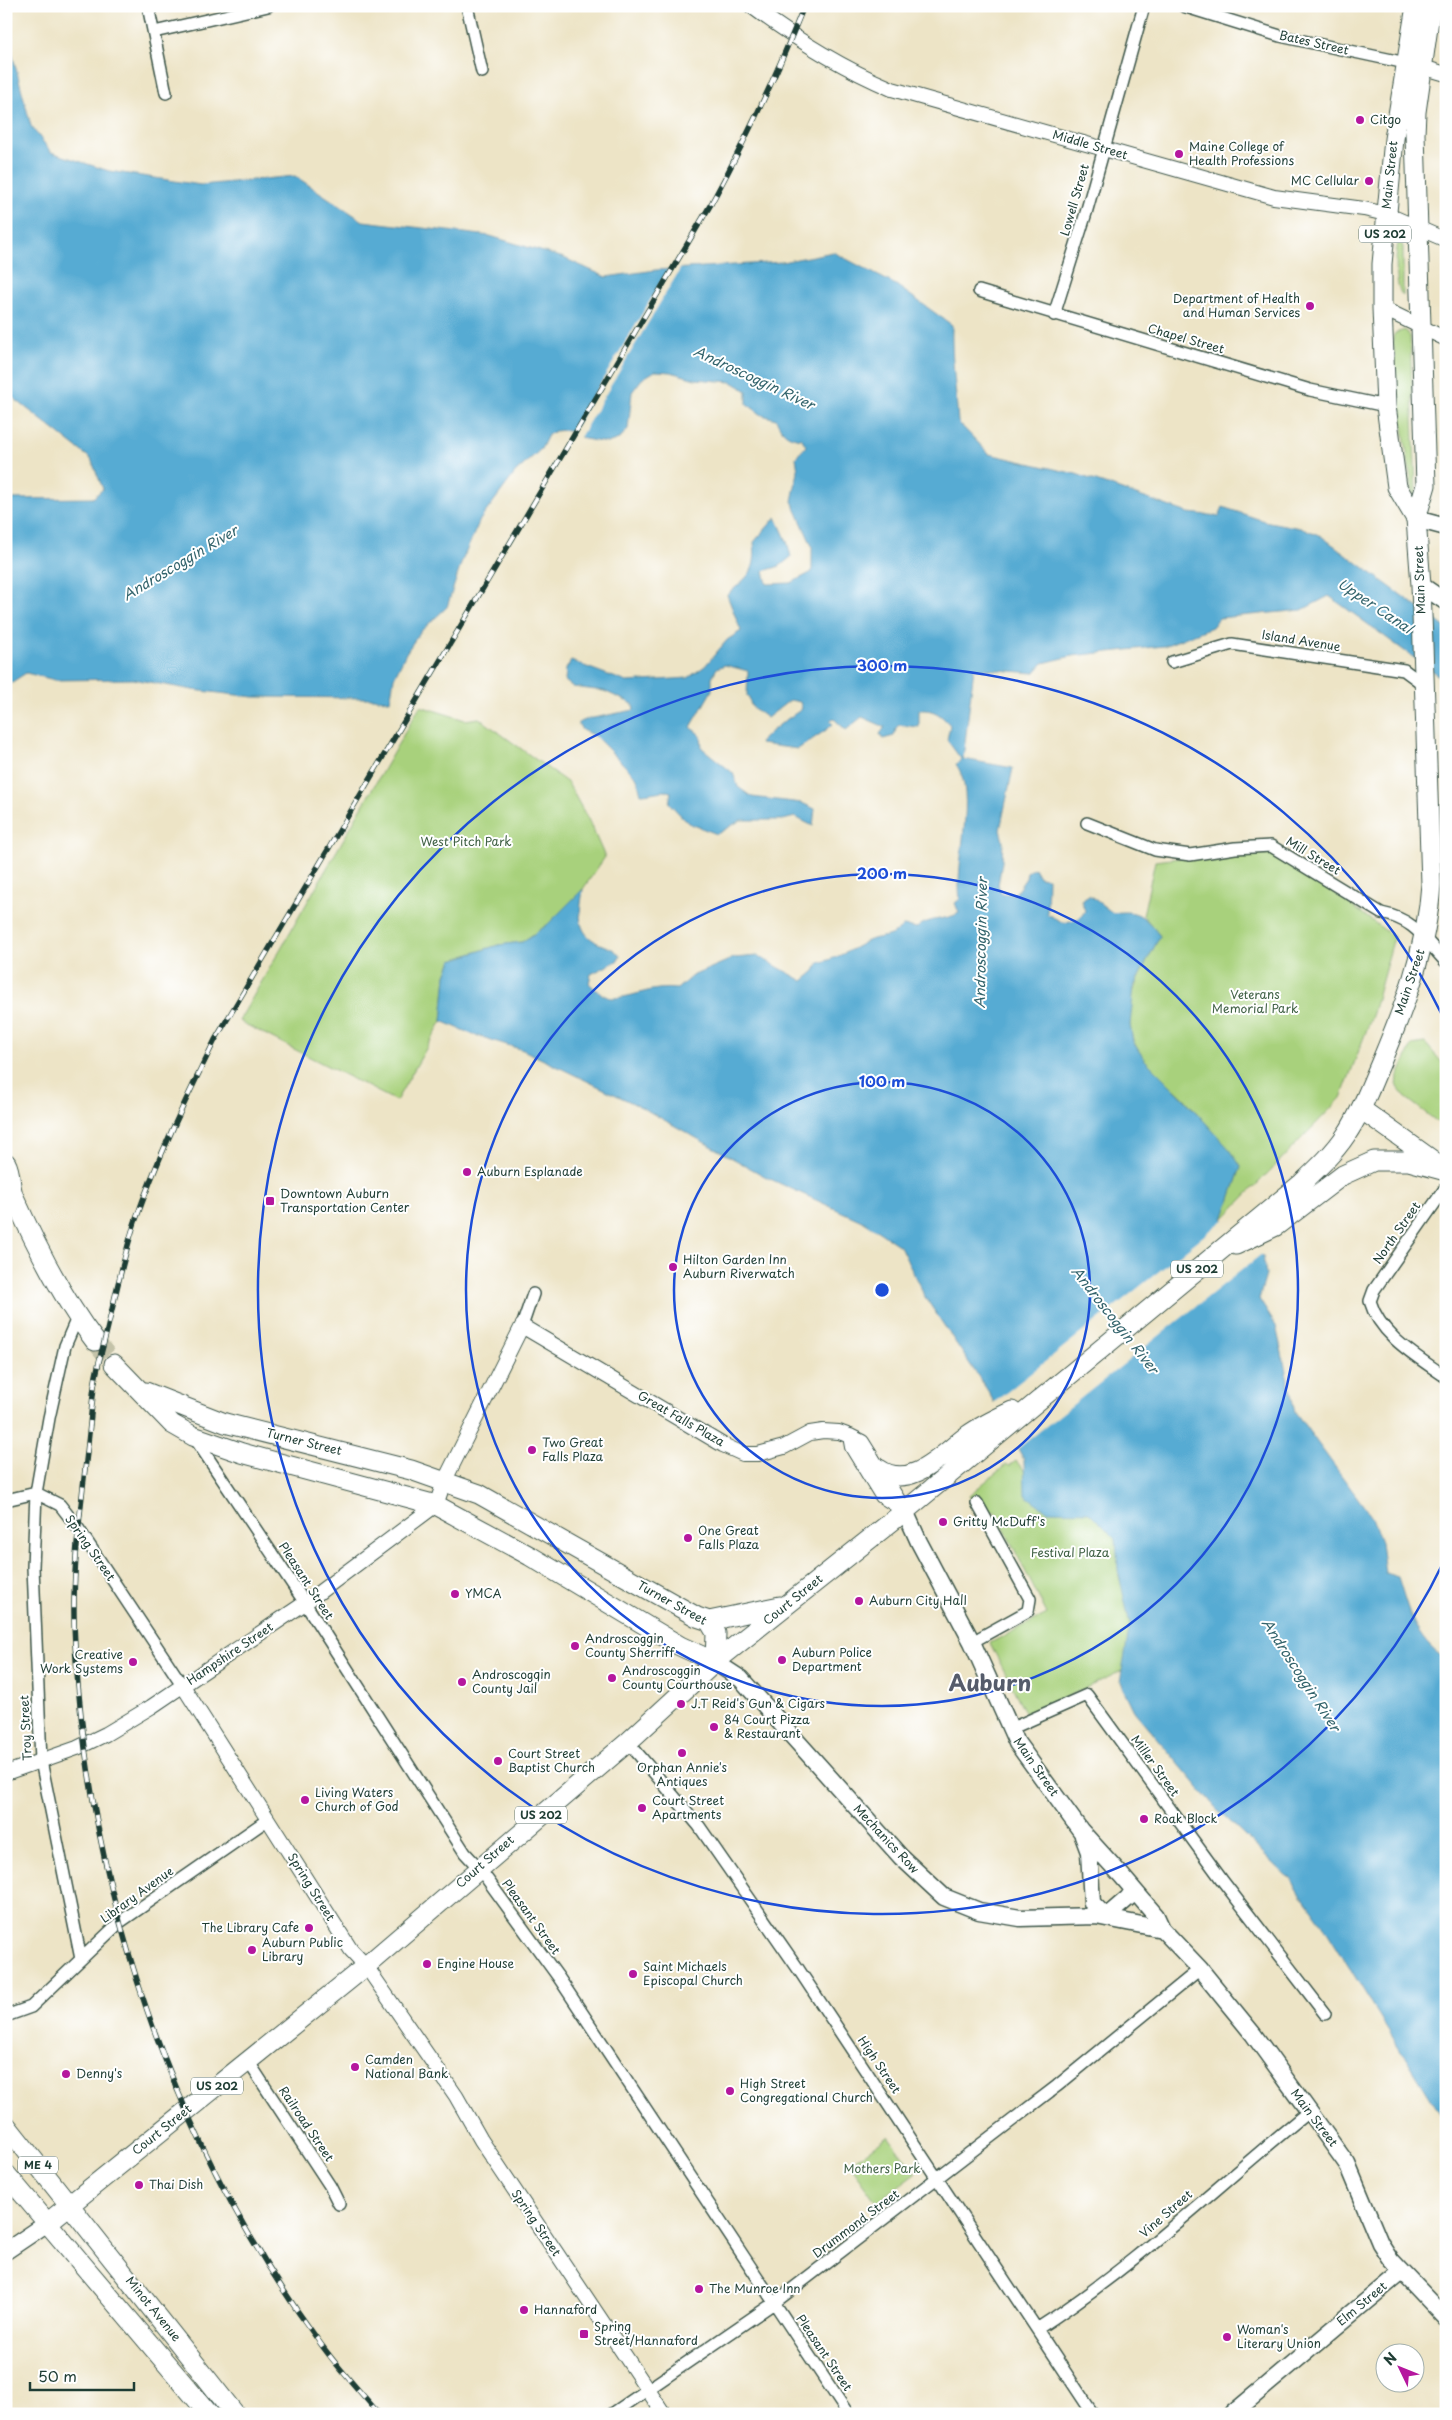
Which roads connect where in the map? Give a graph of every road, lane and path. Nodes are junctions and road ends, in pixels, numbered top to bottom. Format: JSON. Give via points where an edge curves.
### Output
{"nodes":[{"id":1,"x":148,"y":6,"type":"edge"},
{"id":2,"x":268,"y":6,"type":"edge"},
{"id":3,"x":467,"y":6,"type":"edge"},
{"id":4,"x":751,"y":6,"type":"edge"},
{"id":5,"x":1144,"y":6,"type":"edge"},
{"id":6,"x":1183,"y":6,"type":"edge"},
{"id":7,"x":1416,"y":6,"type":"edge"},
{"id":8,"x":1431,"y":6,"type":"edge"},
{"id":9,"x":154,"y":32,"type":"junction"},
{"id":10,"x":1414,"y":65,"type":"junction"},
{"id":11,"x":482,"y":72,"type":"dead end"},
{"id":12,"x":1446,"y":74,"type":"edge"},
{"id":13,"x":166,"y":94,"type":"dead end"},
{"id":14,"x":1104,"y":149,"type":"junction"},
{"id":15,"x":1386,"y":214,"type":"junction"},
{"id":16,"x":1417,"y":229,"type":"junction"},
{"id":17,"x":1446,"y":240,"type":"edge"},
{"id":18,"x":979,"y":291,"type":"dead end"},
{"id":19,"x":1382,"y":308,"type":"junction"},
{"id":20,"x":1054,"y":315,"type":"junction"},
{"id":21,"x":1420,"y":327,"type":"junction"},
{"id":22,"x":1446,"y":339,"type":"edge"},
{"id":23,"x":1386,"y":406,"type":"junction"},
{"id":24,"x":1416,"y":519,"type":"junction"},
{"id":25,"x":1446,"y":527,"type":"edge"},
{"id":26,"x":1421,"y":585,"type":"junction"},
{"id":27,"x":1446,"y":602,"type":"edge"},
{"id":28,"x":1172,"y":662,"type":"dead end"},
{"id":29,"x":1423,"y":678,"type":"junction"},
{"id":30,"x":1087,"y":823,"type":"dead end"},
{"id":31,"x":1424,"y":940,"type":"junction"},
{"id":32,"x":1446,"y":962,"type":"edge"},
{"id":33,"x":1361,"y":1109,"type":"junction"},
{"id":34,"x":6,"y":1163,"type":"edge"},
{"id":35,"x":1446,"y":1169,"type":"edge"},
{"id":36,"x":1446,"y":1186,"type":"edge"},
{"id":37,"x":8,"y":1193,"type":"edge"},
{"id":38,"x":1280,"y":1212,"type":"junction"},
{"id":39,"x":533,"y":1294,"type":"dead end"},
{"id":40,"x":77,"y":1318,"type":"junction"},
{"id":41,"x":522,"y":1326,"type":"junction"},
{"id":42,"x":1120,"y":1332,"type":"joint"},
{"id":43,"x":95,"y":1341,"type":"tunnel mouth"},
{"id":44,"x":114,"y":1364,"type":"tunnel mouth"},
{"id":45,"x":1446,"y":1378,"type":"edge"},
{"id":46,"x":140,"y":1390,"type":"junction"},
{"id":47,"x":193,"y":1436,"type":"junction"},
{"id":48,"x":850,"y":1436,"type":"junction"},
{"id":49,"x":975,"y":1441,"type":"junction"},
{"id":50,"x":879,"y":1469,"type":"junction"},
{"id":51,"x":444,"y":1482,"type":"junction"},
{"id":52,"x":36,"y":1493,"type":"junction"},
{"id":53,"x":6,"y":1500,"type":"edge"},
{"id":54,"x":977,"y":1503,"type":"dead end"},
{"id":55,"x":436,"y":1505,"type":"junction"},
{"id":56,"x":905,"y":1511,"type":"junction"},
{"id":57,"x":305,"y":1603,"type":"junction"},
{"id":58,"x":786,"y":1605,"type":"junction"},
{"id":59,"x":709,"y":1621,"type":"junction"},
{"id":60,"x":972,"y":1642,"type":"junction"},
{"id":61,"x":715,"y":1662,"type":"junction"},
{"id":62,"x":183,"y":1686,"type":"junction"},
{"id":63,"x":1010,"y":1729,"type":"junction"},
{"id":64,"x":628,"y":1742,"type":"junction"},
{"id":65,"x":41,"y":1761,"type":"junction"},
{"id":66,"x":6,"y":1773,"type":"edge"},
{"id":67,"x":268,"y":1820,"type":"junction"},
{"id":68,"x":1081,"y":1831,"type":"junction"},
{"id":69,"x":479,"y":1868,"type":"junction"},
{"id":70,"x":1132,"y":1891,"type":"junction"},
{"id":71,"x":1106,"y":1917,"type":"junction"},
{"id":72,"x":1162,"y":1929,"type":"junction"},
{"id":73,"x":81,"y":1959,"type":"junction"},
{"id":74,"x":366,"y":1966,"type":"junction"},
{"id":75,"x":1200,"y":1969,"type":"junction"},
{"id":76,"x":1325,"y":2014,"type":"dead end"},
{"id":77,"x":6,"y":2016,"type":"edge"},
{"id":78,"x":248,"y":2061,"type":"junction"},
{"id":79,"x":1308,"y":2112,"type":"junction"},
{"id":80,"x":6,"y":2125,"type":"edge"},
{"id":81,"x":6,"y":2174,"type":"edge"},
{"id":82,"x":936,"y":2180,"type":"junction"},
{"id":83,"x":339,"y":2204,"type":"dead end"},
{"id":84,"x":68,"y":2206,"type":"junction"},
{"id":85,"x":46,"y":2224,"type":"junction"},
{"id":86,"x":6,"y":2251,"type":"edge"},
{"id":87,"x":1401,"y":2272,"type":"junction"},
{"id":88,"x":774,"y":2303,"type":"junction"},
{"id":89,"x":1446,"y":2318,"type":"edge"},
{"id":90,"x":1037,"y":2329,"type":"junction"},
{"id":91,"x":647,"y":2389,"type":"junction"},
{"id":92,"x":209,"y":2414,"type":"edge"},
{"id":93,"x":235,"y":2414,"type":"edge"},
{"id":94,"x":612,"y":2414,"type":"edge"},
{"id":95,"x":664,"y":2414,"type":"edge"},
{"id":96,"x":848,"y":2414,"type":"edge"},
{"id":97,"x":1093,"y":2414,"type":"edge"},
{"id":98,"x":1232,"y":2414,"type":"edge"}],
"edges":[{"from":1,"to":9,"type":"street"},
{"from":2,"to":9,"type":"street"},
{"from":3,"to":11,"type":"street"},
{"from":4,"to":14,"type":"street","name":"Middle Street","via":[[774,24],[892,89]]},
{"from":5,"to":14,"type":"street","name":"Lowell Street"},
{"from":6,"to":10,"type":"street","name":"Bates Street","via":[[1280,36]]},
{"from":7,"to":10,"type":"highway","name":"Main Street","number":"US 202"},
{"from":8,"to":10,"type":"highway","name":"Main Street","number":"US 202"},
{"from":9,"to":13,"type":"street"},
{"from":10,"to":12,"type":"street","name":"Bates Street"},
{"from":10,"to":15,"type":"highway","name":"Main Street","number":"US 202","via":[[1394,138]]},
{"from":10,"to":16,"type":"highway","name":"Main Street","number":"US 202"},
{"from":14,"to":15,"type":"street","name":"Middle Street","via":[[1274,197]]},
{"from":14,"to":20,"type":"street","name":"Lowell Street"},
{"from":15,"to":16,"type":"street","name":"Middle Street"},
{"from":15,"to":19,"type":"highway","name":"Main Street","number":"US 202"},
{"from":16,"to":17,"type":"street","name":"Middle Street"},
{"from":16,"to":21,"type":"highway","name":"Main Street","number":"US 202"},
{"from":18,"to":20,"type":"street","name":"Chapel Street"},
{"from":19,"to":21,"type":"street"},
{"from":19,"to":23,"type":"highway","name":"Main Street","number":"US 202"},
{"from":20,"to":23,"type":"street","name":"Chapel Street","via":[[1310,390]]},
{"from":21,"to":22,"type":"street"},
{"from":21,"to":24,"type":"highway","name":"Main Street","number":"US 202","via":[[1426,485]]},
{"from":23,"to":24,"type":"highway","name":"Main Street","number":"US 202","via":[[1397,487]]},
{"from":24,"to":25,"type":"main road"},
{"from":24,"to":26,"type":"highway","name":"Main Street","number":"US 202"},
{"from":26,"to":27,"type":"main road"},
{"from":26,"to":29,"type":"highway","name":"Main Street","number":"US 202"},
{"from":28,"to":29,"type":"street","name":"Island Avenue","via":[[1232,644],[1404,670]]},
{"from":29,"to":31,"type":"highway","name":"Main Street","number":"US 202","via":[[1430,884]]},
{"from":30,"to":31,"type":"street","name":"Mill Street","via":[[1155,850],[1190,854],[1271,846],[1381,913],[1407,921]]},
{"from":31,"to":32,"type":"street","name":"Mill Street"},
{"from":31,"to":33,"type":"highway","name":"Main Street","number":"US 202","via":[[1397,1022]]},
{"from":33,"to":35,"type":"highway"},
{"from":33,"to":38,"type":"highway","name":"Main Street","number":"US 202","via":[[1338,1146]]},
{"from":34,"to":37,"type":"highway","via":[[10,1170]]},
{"from":35,"to":38,"type":"highway","via":[[1409,1161],[1374,1161]]},
{"from":36,"to":45,"type":"street","name":"North Street","via":[[1371,1296],[1372,1308],[1386,1330]]},
{"from":37,"to":40,"type":"highway"},
{"from":38,"to":42,"type":"highway","name":"Main Street","number":"US 202","via":[[1219,1251]]},
{"from":39,"to":41,"type":"street"},
{"from":40,"to":43,"type":"highway"},
{"from":40,"to":52,"type":"street","name":"Troy Street","via":[[58,1370]]},
{"from":41,"to":48,"type":"street","name":"Great Falls Plaza","via":[[744,1454],[771,1451],[810,1433],[839,1432]]},
{"from":41,"to":51,"type":"street"},
{"from":42,"to":49,"type":"highway","name":"Court Street","number":"US 202","via":[[1037,1400]]},
{"from":44,"to":46,"type":"highway","name":"Turner Street"},
{"from":46,"to":47,"type":"highway","name":"Turner Street","via":[[172,1424]]},
{"from":46,"to":51,"type":"highway","name":"Turner Street","via":[[225,1423],[402,1468]]},
{"from":47,"to":55,"type":"highway","name":"Turner Street","via":[[242,1453]]},
{"from":47,"to":57,"type":"street","name":"Pleasant Street"},
{"from":48,"to":50,"type":"street","name":"Great Falls Plaza","via":[[862,1442]]},
{"from":48,"to":56,"type":"street","via":[[852,1447],[882,1496]]},
{"from":49,"to":50,"type":"highway","via":[[910,1475],[896,1477]]},
{"from":49,"to":56,"type":"highway","name":"Court Street","number":"US 202"},
{"from":50,"to":56,"type":"street","name":"Great Falls Plaza"},
{"from":51,"to":55,"type":"street"},
{"from":51,"to":59,"type":"highway","name":"Turner Street","via":[[479,1494]]},
{"from":52,"to":53,"type":"street"},
{"from":52,"to":62,"type":"street","name":"Spring Street","via":[[60,1505],[78,1528]]},
{"from":52,"to":65,"type":"street","name":"Troy Street","via":[[33,1568]]},
{"from":54,"to":60,"type":"street","via":[[1030,1598],[1028,1611]]},
{"from":55,"to":57,"type":"street","name":"Hampshire Street"},
{"from":55,"to":61,"type":"highway","name":"Turner Street","via":[[530,1556],[680,1646]]},
{"from":56,"to":58,"type":"highway","name":"Court Street","number":"US 202"},
{"from":56,"to":60,"type":"main road","name":"Main Street"},
{"from":57,"to":62,"type":"street","name":"Hampshire Street"},
{"from":57,"to":69,"type":"street","name":"Pleasant Street","via":[[465,1853]]},
{"from":58,"to":59,"type":"highway"},
{"from":58,"to":61,"type":"highway","name":"Court Street","number":"US 202"},
{"from":59,"to":61,"type":"highway","name":"Turner Street","via":[[716,1633]]},
{"from":60,"to":63,"type":"main road","name":"Main Street"},
{"from":61,"to":64,"type":"highway","name":"Court Street","number":"US 202"},
{"from":61,"to":71,"type":"main road","name":"Mechanics Row","via":[[741,1679],[901,1857],[944,1897],[979,1911],[1020,1918]]},
{"from":62,"to":65,"type":"street","name":"Hampshire Street","via":[[106,1734]]},
{"from":62,"to":67,"type":"street","name":"Spring Street"},
{"from":63,"to":68,"type":"main road","name":"Main Street"},
{"from":63,"to":76,"type":"street","name":"Miller Street","via":[[1087,1695]]},
{"from":64,"to":69,"type":"highway","name":"Court Street","number":"US 202"},
{"from":64,"to":82,"type":"street","name":"High Street","via":[[699,1826],[804,1978]]},
{"from":65,"to":66,"type":"street","name":"Hampshire Street"},
{"from":65,"to":73,"type":"street","name":"Troy Street"},
{"from":67,"to":73,"type":"street","name":"Library Avenue","via":[[120,1922]]},
{"from":67,"to":74,"type":"street","name":"Spring Street","via":[[351,1950]]},
{"from":68,"to":70,"type":"main road","name":"Main Street"},
{"from":68,"to":71,"type":"main road","name":"Main Street","via":[[1089,1852],[1092,1902]]},
{"from":69,"to":74,"type":"highway","name":"Court Street","number":"US 202"},
{"from":69,"to":88,"type":"street","name":"Pleasant Street","via":[[559,1978]]},
{"from":70,"to":71,"type":"main road"},
{"from":70,"to":72,"type":"main road","name":"Main Street","via":[[1156,1916]]},
{"from":71,"to":72,"type":"main road"},
{"from":72,"to":75,"type":"main road","name":"Main Street"},
{"from":73,"to":77,"type":"street","name":"Library Avenue","via":[[31,2007]]},
{"from":74,"to":78,"type":"highway","name":"Court Street","number":"US 202"},
{"from":74,"to":91,"type":"street","name":"Spring Street","via":[[456,2096],[481,2140]]},
{"from":75,"to":79,"type":"main road","name":"Main Street","via":[[1253,2034]]},
{"from":75,"to":82,"type":"street","name":"Drummond Street"},
{"from":78,"to":83,"type":"street","name":"Railroad Street"},
{"from":78,"to":84,"type":"highway","name":"Court Street","number":"US 202"},
{"from":79,"to":87,"type":"main road","name":"Main Street","via":[[1347,2164],[1380,2242]]},
{"from":79,"to":90,"type":"street","name":"Vine Street","via":[[1240,2167],[1132,2263]]},
{"from":80,"to":84,"type":"highway","number":"ME 4"},
{"from":81,"to":85,"type":"highway","number":"ME 4"},
{"from":82,"to":88,"type":"street","name":"Drummond Street"},
{"from":82,"to":90,"type":"street","name":"High Street"},
{"from":84,"to":85,"type":"highway","name":"Court Street","number":"US 202"},
{"from":84,"to":93,"type":"highway","name":"Minot Avenue"},
{"from":85,"to":86,"type":"main road","name":"Court Street"},
{"from":85,"to":92,"type":"highway","name":"Minot Avenue"},
{"from":87,"to":89,"type":"main road","name":"Main Street"},
{"from":87,"to":98,"type":"main road","name":"Elm Street"},
{"from":88,"to":91,"type":"street","name":"Drummond Street"},
{"from":88,"to":96,"type":"street","name":"Pleasant Street"},
{"from":90,"to":97,"type":"street","name":"High Street"},
{"from":91,"to":94,"type":"street","name":"Drummond Street"},
{"from":91,"to":95,"type":"street","name":"Spring Street"}]}
